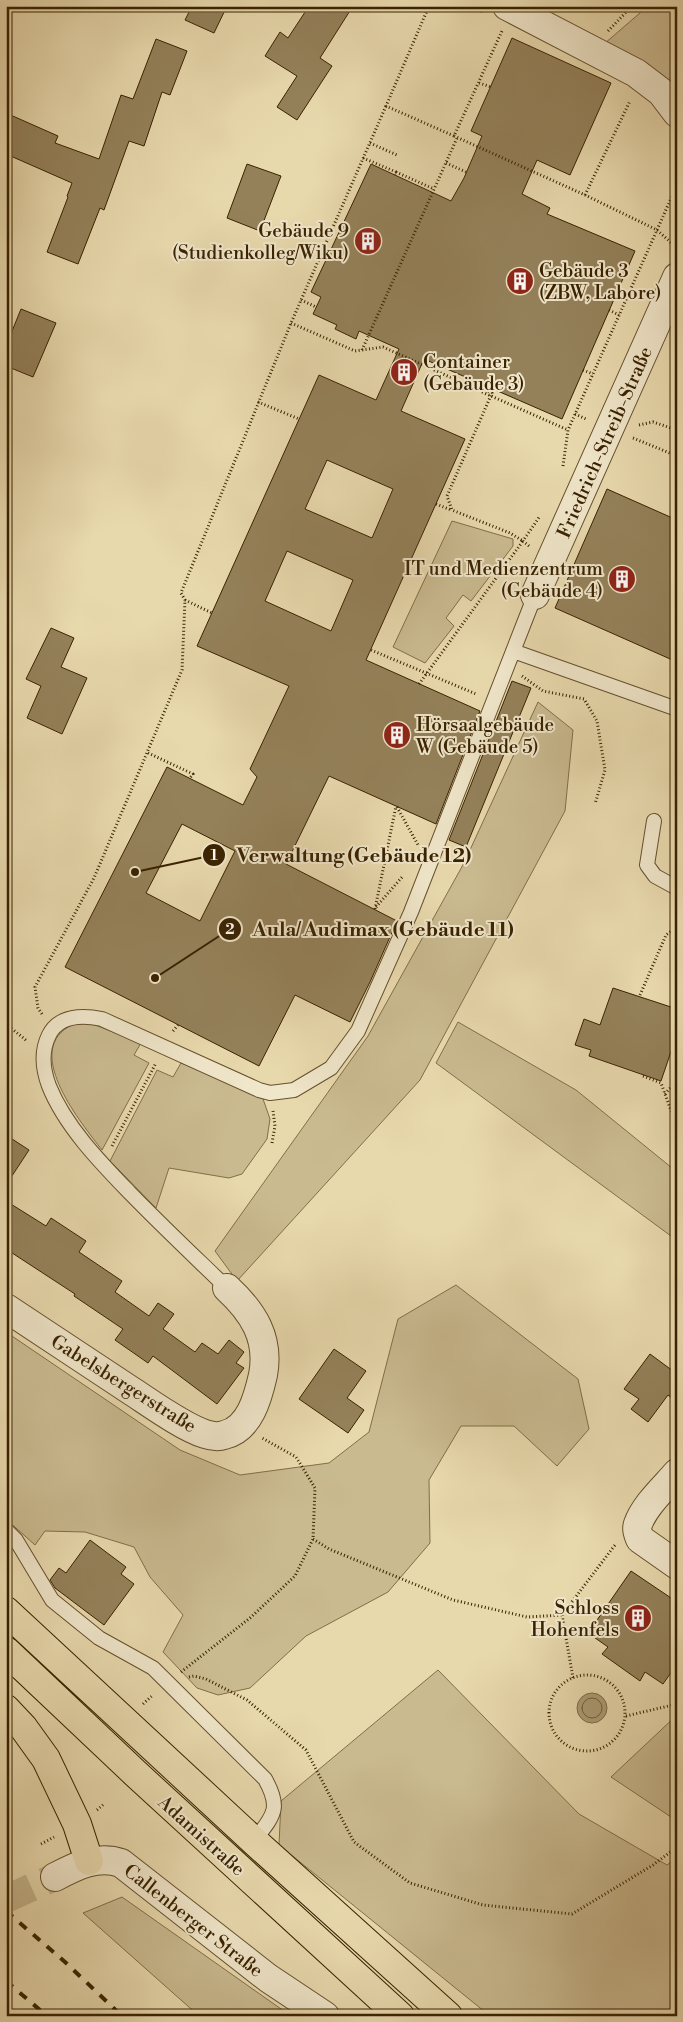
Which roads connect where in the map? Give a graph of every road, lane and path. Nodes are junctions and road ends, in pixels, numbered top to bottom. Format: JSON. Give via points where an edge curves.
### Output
{"nodes":[{"id":1,"x":429,"y":6,"type":"edge"},
{"id":2,"x":632,"y":6,"type":"edge"},
{"id":3,"x":506,"y":14,"type":"edge"},
{"id":4,"x":592,"y":49,"type":"junction"},
{"id":5,"x":479,"y":83,"type":"junction"},
{"id":6,"x":491,"y":86,"type":"dead end"},
{"id":7,"x":634,"y":92,"type":"dead end"},
{"id":8,"x":386,"y":106,"type":"junction"},
{"id":9,"x":677,"y":113,"type":"edge"},
{"id":10,"x":455,"y":137,"type":"junction"},
{"id":11,"x":370,"y":143,"type":"junction"},
{"id":12,"x":397,"y":155,"type":"dead end"},
{"id":13,"x":363,"y":158,"type":"junction"},
{"id":14,"x":446,"y":163,"type":"junction"},
{"id":15,"x":466,"y":172,"type":"dead end"},
{"id":16,"x":677,"y":185,"type":"edge"},
{"id":17,"x":434,"y":190,"type":"junction"},
{"id":18,"x":585,"y":195,"type":"junction"},
{"id":19,"x":657,"y":230,"type":"junction"},
{"id":20,"x":677,"y":248,"type":"edge"},
{"id":21,"x":677,"y":277,"type":"edge"},
{"id":22,"x":301,"y":300,"type":"junction"},
{"id":23,"x":316,"y":307,"type":"dead end"},
{"id":24,"x":609,"y":310,"type":"dead end"},
{"id":25,"x":620,"y":314,"type":"junction"},
{"id":26,"x":291,"y":322,"type":"junction"},
{"id":27,"x":362,"y":350,"type":"junction"},
{"id":28,"x":583,"y":370,"type":"dead end"},
{"id":29,"x":592,"y":374,"type":"junction"},
{"id":30,"x":472,"y":387,"type":"dead end"},
{"id":31,"x":488,"y":387,"type":"dead end"},
{"id":32,"x":482,"y":392,"type":"dead end"},
{"id":33,"x":491,"y":396,"type":"junction"},
{"id":34,"x":258,"y":402,"type":"junction"},
{"id":35,"x":299,"y":419,"type":"dead end"},
{"id":36,"x":633,"y":426,"type":"dead end"},
{"id":37,"x":568,"y":430,"type":"junction"},
{"id":38,"x":677,"y":430,"type":"edge"},
{"id":39,"x":632,"y":438,"type":"dead end"},
{"id":40,"x":677,"y":456,"type":"edge"},
{"id":41,"x":563,"y":468,"type":"dead end"},
{"id":42,"x":436,"y":504,"type":"dead end"},
{"id":43,"x":452,"y":510,"type":"junction"},
{"id":44,"x":535,"y":595,"type":"joint"},
{"id":45,"x":185,"y":600,"type":"junction"},
{"id":46,"x":212,"y":613,"type":"dead end"},
{"id":47,"x":371,"y":650,"type":"dead end"},
{"id":48,"x":513,"y":651,"type":"junction"},
{"id":49,"x":507,"y":665,"type":"junction"},
{"id":50,"x":426,"y":673,"type":"junction"},
{"id":51,"x":420,"y":684,"type":"dead end"},
{"id":52,"x":493,"y":701,"type":"junction"},
{"id":53,"x":677,"y":709,"type":"edge"},
{"id":54,"x":148,"y":753,"type":"junction"},
{"id":55,"x":190,"y":778,"type":"dead end"},
{"id":56,"x":595,"y":804,"type":"dead end"},
{"id":57,"x":654,"y":821,"type":"dead end"},
{"id":58,"x":419,"y":846,"type":"dead end"},
{"id":59,"x":677,"y":888,"type":"edge"},
{"id":60,"x":375,"y":909,"type":"dead end"},
{"id":61,"x":677,"y":927,"type":"edge"},
{"id":62,"x":640,"y":994,"type":"dead end"},
{"id":63,"x":6,"y":1024,"type":"edge"},
{"id":64,"x":52,"y":1028,"type":"junction"},
{"id":65,"x":43,"y":1054,"type":"junction"},
{"id":66,"x":153,"y":1069,"type":"dead end"},
{"id":67,"x":643,"y":1076,"type":"dead end"},
{"id":68,"x":677,"y":1080,"type":"edge"},
{"id":69,"x":270,"y":1093,"type":"junction"},
{"id":70,"x":664,"y":1095,"type":"junction"},
{"id":71,"x":677,"y":1128,"type":"edge"},
{"id":72,"x":272,"y":1143,"type":"dead end"},
{"id":73,"x":102,"y":1164,"type":"junction"},
{"id":74,"x":227,"y":1288,"type":"joint"},
{"id":75,"x":6,"y":1308,"type":"edge"},
{"id":76,"x":241,"y":1426,"type":"junction"},
{"id":77,"x":677,"y":1473,"type":"edge"},
{"id":78,"x":6,"y":1530,"type":"edge"},
{"id":79,"x":637,"y":1532,"type":"junction"},
{"id":80,"x":313,"y":1539,"type":"junction"},
{"id":81,"x":677,"y":1566,"type":"edge"},
{"id":82,"x":6,"y":1611,"type":"edge"},
{"id":83,"x":562,"y":1615,"type":"junction"},
{"id":84,"x":6,"y":1651,"type":"edge"},
{"id":85,"x":185,"y":1669,"type":"dead end"},
{"id":86,"x":573,"y":1678,"type":"junction"},
{"id":87,"x":168,"y":1682,"type":"junction"},
{"id":88,"x":677,"y":1704,"type":"edge"},
{"id":89,"x":6,"y":1709,"type":"edge"},
{"id":90,"x":626,"y":1716,"type":"junction"},
{"id":91,"x":254,"y":1841,"type":"junction"},
{"id":92,"x":677,"y":1847,"type":"edge"},
{"id":93,"x":89,"y":1861,"type":"junction"},
{"id":94,"x":55,"y":1877,"type":"tunnel mouth"},
{"id":95,"x":325,"y":2016,"type":"edge"},
{"id":96,"x":400,"y":2016,"type":"edge"},
{"id":97,"x":448,"y":2016,"type":"edge"}],
"edges":[{"from":1,"to":8,"type":"path"},
{"from":2,"to":4,"type":"path"},
{"from":3,"to":4,"type":"street"},
{"from":3,"to":5,"type":"path"},
{"from":4,"to":9,"type":"street","via":[[636,73],[661,92]]},
{"from":5,"to":6,"type":"path"},
{"from":5,"to":10,"type":"path"},
{"from":7,"to":18,"type":"path"},
{"from":8,"to":10,"type":"path"},
{"from":8,"to":11,"type":"path"},
{"from":10,"to":14,"type":"path"},
{"from":10,"to":18,"type":"path"},
{"from":11,"to":12,"type":"path"},
{"from":11,"to":13,"type":"path"},
{"from":13,"to":17,"type":"path"},
{"from":13,"to":22,"type":"path"},
{"from":14,"to":15,"type":"path"},
{"from":14,"to":17,"type":"path"},
{"from":16,"to":19,"type":"path"},
{"from":17,"to":27,"type":"path"},
{"from":18,"to":19,"type":"path"},
{"from":19,"to":20,"type":"path"},
{"from":19,"to":25,"type":"path"},
{"from":21,"to":44,"type":"street","name":"Friedrich-Streib-Straße"},
{"from":22,"to":23,"type":"path"},
{"from":22,"to":26,"type":"path"},
{"from":24,"to":25,"type":"path"},
{"from":25,"to":29,"type":"path"},
{"from":26,"to":27,"type":"path","via":[[355,351]]},
{"from":26,"to":34,"type":"path"},
{"from":27,"to":30,"type":"path","via":[[383,346]]},
{"from":28,"to":29,"type":"path"},
{"from":29,"to":37,"type":"path"},
{"from":31,"to":33,"type":"path","via":[[486,390],[492,393]]},
{"from":32,"to":33,"type":"path"},
{"from":33,"to":37,"type":"path"},
{"from":33,"to":43,"type":"path","via":[[447,496]]},
{"from":34,"to":35,"type":"path"},
{"from":34,"to":45,"type":"path","via":[[181,593]]},
{"from":36,"to":38,"type":"path","via":[[653,422]]},
{"from":37,"to":41,"type":"path"},
{"from":39,"to":40,"type":"path"},
{"from":42,"to":43,"type":"path"},
{"from":43,"to":50,"type":"path","via":[[523,541]]},
{"from":44,"to":48,"type":"lane","name":"Friedrich-Streib-Straße"},
{"from":45,"to":46,"type":"path"},
{"from":45,"to":54,"type":"path","via":[[182,670]]},
{"from":47,"to":50,"type":"path"},
{"from":48,"to":49,"type":"lane","name":"Friedrich-Streib-Straße"},
{"from":48,"to":53,"type":"lane"},
{"from":49,"to":52,"type":"lane","name":"Friedrich-Streib-Straße"},
{"from":49,"to":56,"type":"path","via":[[543,691],[584,700],[597,721],[605,770]]},
{"from":50,"to":51,"type":"path"},
{"from":50,"to":52,"type":"path"},
{"from":52,"to":69,"type":"lane","name":"Friedrich-Streib-Straße","via":[[411,912],[358,1031],[331,1068],[294,1090]]},
{"from":54,"to":55,"type":"path","via":[[193,774]]},
{"from":54,"to":64,"type":"path","via":[[94,878],[35,986],[38,1008]]},
{"from":57,"to":59,"type":"lane","via":[[647,865],[655,876]]},
{"from":58,"to":60,"type":"path","via":[[396,806]]},
{"from":61,"to":62,"type":"path","via":[[666,935]]},
{"from":63,"to":65,"type":"path"},
{"from":64,"to":65,"type":"lane"},
{"from":64,"to":69,"type":"lane","name":"Friedrich-Streib-Straße","via":[[76,1016],[102,1018]]},
{"from":65,"to":73,"type":"lane","via":[[50,1086],[70,1122]]},
{"from":66,"to":73,"type":"path"},
{"from":67,"to":70,"type":"path","via":[[661,1083]]},
{"from":68,"to":70,"type":"path"},
{"from":69,"to":72,"type":"path","via":[[275,1126]]},
{"from":70,"to":71,"type":"path"},
{"from":73,"to":74,"type":"lane"},
{"from":74,"to":76,"type":"street","via":[[252,1314],[263,1347],[264,1367],[258,1396]]},
{"from":75,"to":76,"type":"street","name":"Gabelsbergerstraße","via":[[196,1430],[206,1435],[223,1436]]},
{"from":76,"to":80,"type":"path","via":[[296,1457],[315,1488]]},
{"from":77,"to":79,"type":"street","via":[[650,1505],[638,1524]]},
{"from":78,"to":87,"type":"lane","name":"Adamistraße","via":[[16,1540],[52,1600],[99,1638],[153,1668]]},
{"from":79,"to":81,"type":"street","via":[[640,1539]]},
{"from":79,"to":83,"type":"path","via":[[616,1544]]},
{"from":80,"to":83,"type":"path","via":[[453,1600],[527,1617]]},
{"from":80,"to":85,"type":"path","via":[[296,1576],[250,1618]]},
{"from":82,"to":91,"type":"highway","name":"Adamistraße"},
{"from":83,"to":86,"type":"path"},
{"from":84,"to":96,"type":"highway","name":"Adamistraße"},
{"from":86,"to":90,"type":"path","via":[[598,1676],[610,1682],[622,1697]]},
{"from":86,"to":90,"type":"path","via":[[555,1694],[550,1712],[553,1730],[560,1740],[582,1751],[606,1746],[623,1728]]},
{"from":87,"to":91,"type":"lane","name":"Adamistraße","via":[[264,1779],[274,1795],[275,1806],[270,1820]]},
{"from":87,"to":92,"type":"path","via":[[194,1676],[247,1700],[306,1750],[354,1842],[410,1884],[483,1905],[572,1914]]},
{"from":88,"to":90,"type":"path"},
{"from":89,"to":93,"type":"highway","via":[[46,1759],[77,1824]]},
{"from":91,"to":97,"type":"highway","name":"Adamistraße"},
{"from":93,"to":94,"type":"street","name":"Callenberger Straße"},
{"from":93,"to":95,"type":"street","name":"Callenberger Straße","via":[[110,1859],[121,1863],[268,1978]]}]}
